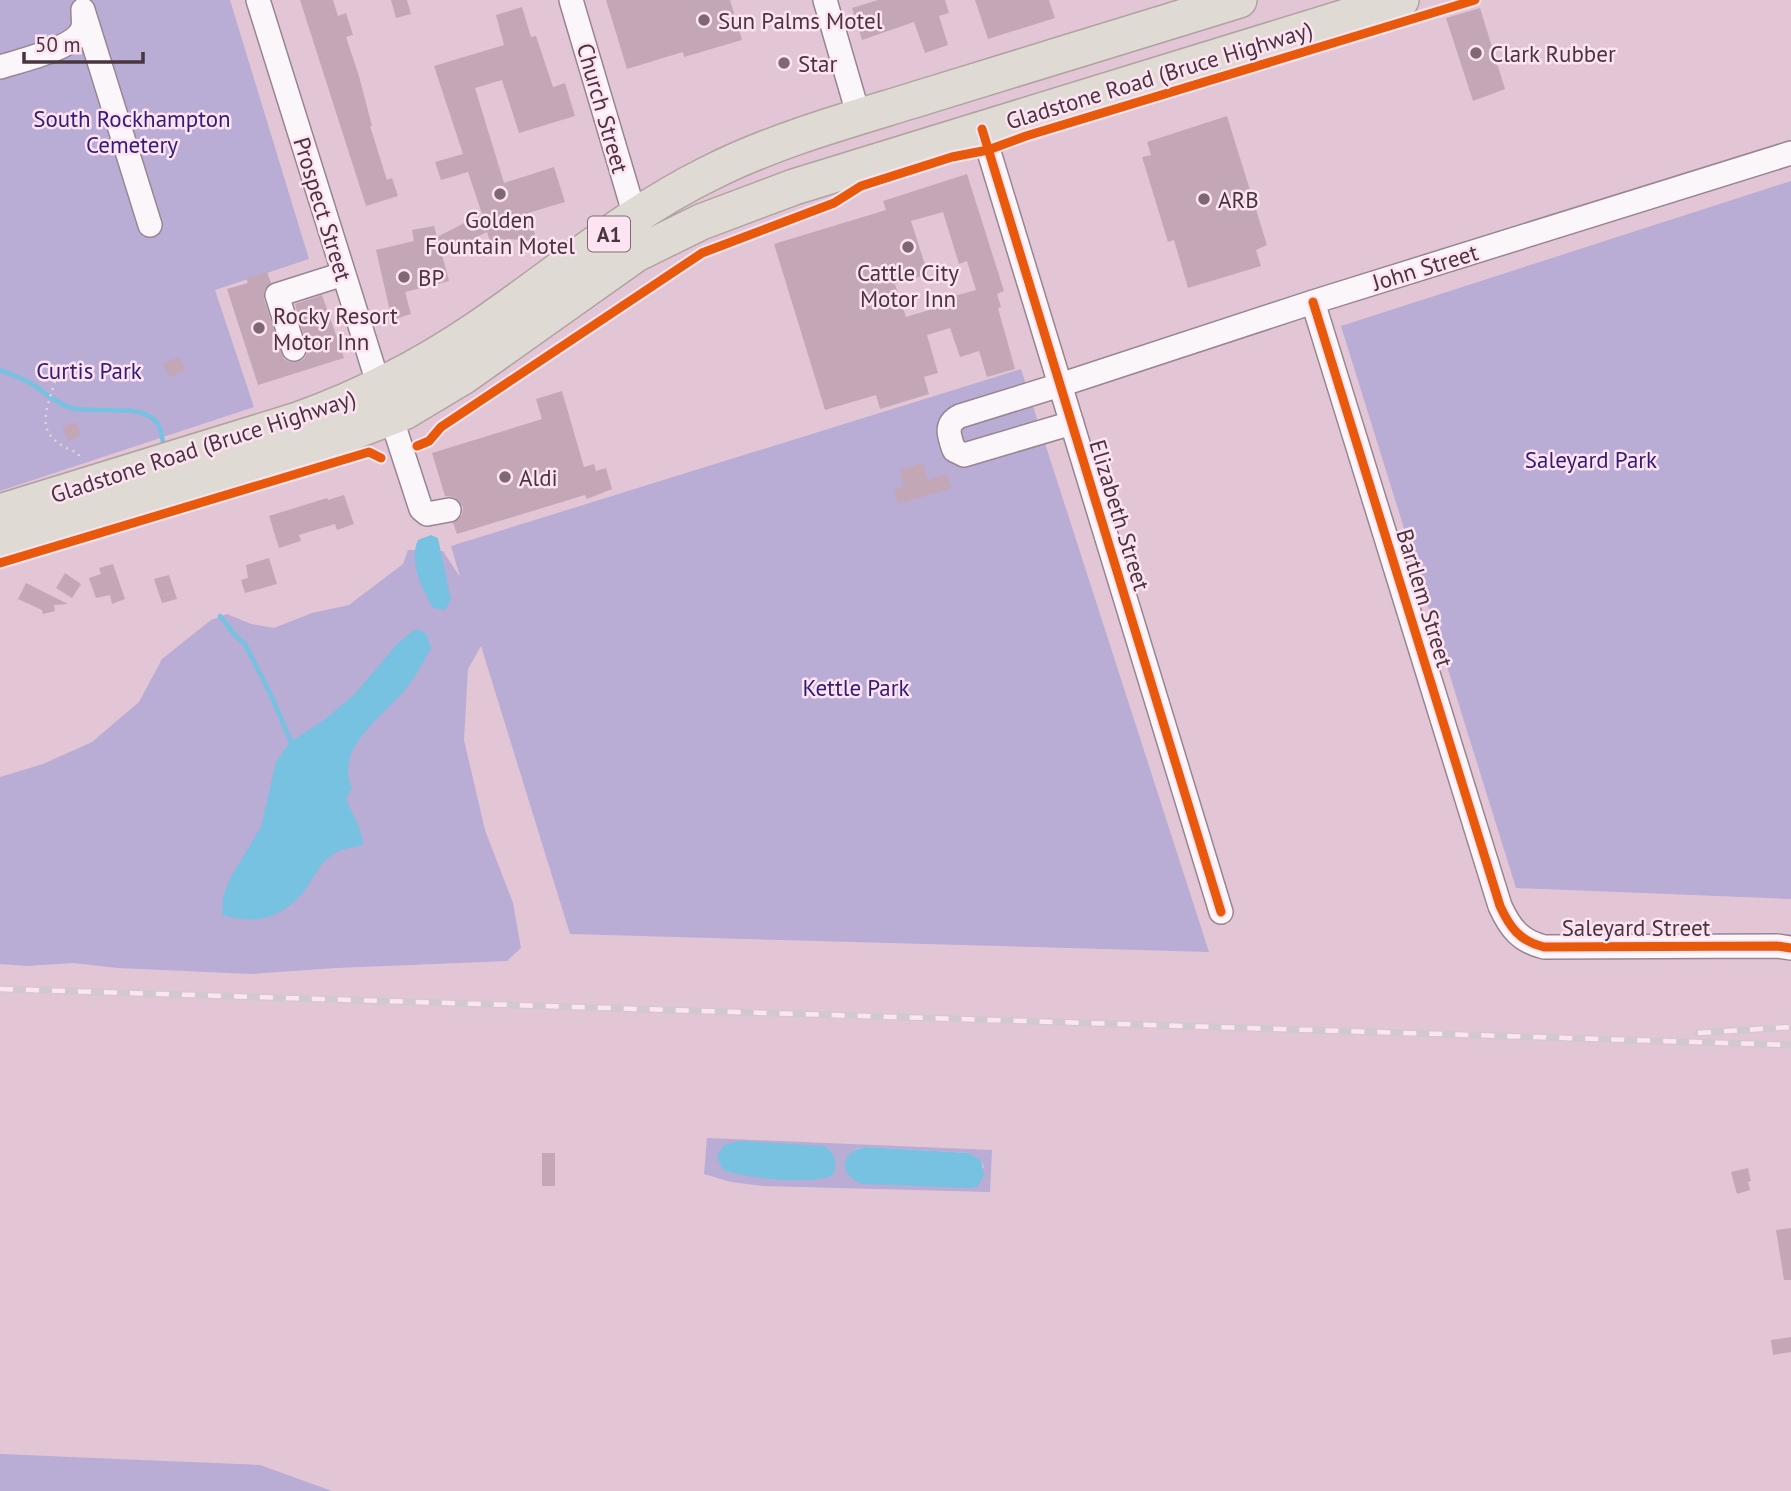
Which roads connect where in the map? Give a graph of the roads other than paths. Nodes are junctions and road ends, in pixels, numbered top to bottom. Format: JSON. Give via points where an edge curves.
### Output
{"nodes":[{"id":1,"x":258,"y":0,"type":"edge"},
{"id":2,"x":571,"y":0,"type":"edge"},
{"id":3,"x":825,"y":0,"type":"edge"},
{"id":4,"x":1401,"y":0,"type":"edge"},
{"id":5,"x":1223,"y":2,"type":"edge"},
{"id":6,"x":82,"y":5,"type":"edge"},
{"id":7,"x":0,"y":67,"type":"edge"},
{"id":8,"x":859,"y":117,"type":"junction"},
{"id":9,"x":982,"y":129,"type":"junction"},
{"id":10,"x":1791,"y":153,"type":"edge"},
{"id":11,"x":872,"y":163,"type":"junction"},
{"id":12,"x":635,"y":216,"type":"junction"},
{"id":13,"x":150,"y":225,"type":"dead end"},
{"id":14,"x":343,"y":274,"type":"junction"},
{"id":15,"x":1313,"y":302,"type":"junction"},
{"id":16,"x":294,"y":349,"type":"dead end"},
{"id":17,"x":1060,"y":386,"type":"junction"},
{"id":18,"x":385,"y":402,"type":"junction"},
{"id":19,"x":1072,"y":423,"type":"junction"},
{"id":20,"x":449,"y":510,"type":"dead end"},
{"id":21,"x":0,"y":512,"type":"edge"},
{"id":22,"x":0,"y":547,"type":"edge"},
{"id":23,"x":1500,"y":906,"type":"joint"},
{"id":24,"x":1221,"y":912,"type":"dead end"},
{"id":25,"x":1791,"y":948,"type":"edge"}],
"edges":[{"from":1,"to":14,"type":"street","name":"Prospect Street"},
{"from":2,"to":12,"type":"street","name":"Church Street"},
{"from":3,"to":8,"type":"street"},
{"from":4,"to":9,"type":"highway","name":"Gladstone Road (Bruce Highway)","number":"A1"},
{"from":5,"to":8,"type":"highway","name":"Gladstone Road (Bruce Highway)","number":"A1"},
{"from":6,"to":7,"type":"street","via":[[83,28],[74,40]]},
{"from":6,"to":13,"type":"street"},
{"from":8,"to":11,"type":"highway"},
{"from":8,"to":12,"type":"highway","name":"Gladstone Road (Bruce Highway)","number":"A1","via":[[741,159]]},
{"from":9,"to":11,"type":"highway","name":"Gladstone Road (Bruce Highway)","number":"A1"},
{"from":9,"to":17,"type":"street","name":"Elizabeth Street"},
{"from":10,"to":15,"type":"street","name":"John Street"},
{"from":11,"to":18,"type":"highway","name":"Gladstone Road (Bruce Highway)","number":"A1","via":[[794,187],[651,246],[422,402]]},
{"from":12,"to":18,"type":"highway","name":"Gladstone Road (Bruce Highway)","number":"A1","via":[[443,351]]},
{"from":14,"to":16,"type":"street","via":[[277,295]]},
{"from":14,"to":18,"type":"street","name":"Prospect Street"},
{"from":15,"to":17,"type":"street","name":"John Street"},
{"from":15,"to":23,"type":"street","name":"Bartlem Street"},
{"from":17,"to":19,"type":"street","name":"Elizabeth Street"},
{"from":17,"to":19,"type":"street","name":"John Street","via":[[956,418],[948,430],[950,440],[959,454],[971,455]]},
{"from":18,"to":20,"type":"street","name":"Prospect Street","via":[[421,509],[427,514]]},
{"from":18,"to":21,"type":"highway","name":"Gladstone Road (Bruce Highway)","number":"A1","via":[[340,405]]},
{"from":18,"to":22,"type":"highway","name":"Gladstone Road (Bruce Highway)","number":"A1","via":[[314,447]]},
{"from":19,"to":24,"type":"street","name":"Elizabeth Street"},
{"from":23,"to":25,"type":"street","name":"Saleyard Street","via":[[1521,938],[1544,947]]}]}
